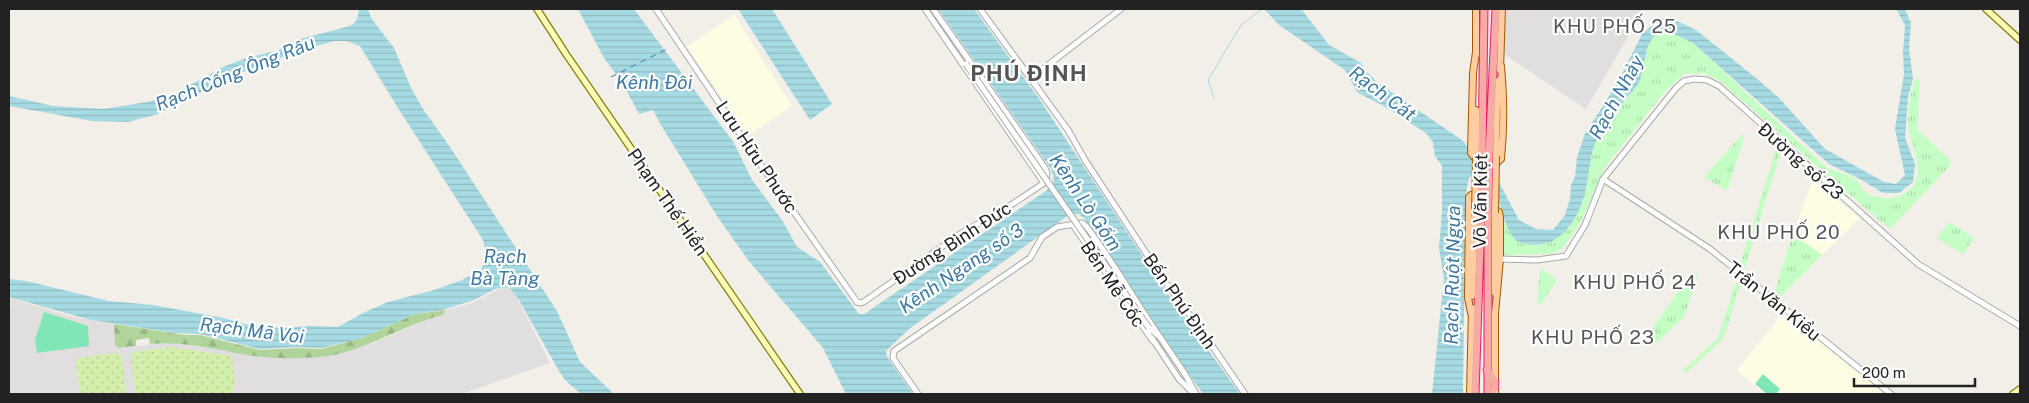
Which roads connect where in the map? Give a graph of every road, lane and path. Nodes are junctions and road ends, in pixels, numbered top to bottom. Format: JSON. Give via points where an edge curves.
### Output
{"nodes":[{"id":1,"x":537,"y":9,"type":"edge"},
{"id":2,"x":656,"y":9,"type":"edge"},
{"id":3,"x":925,"y":9,"type":"edge"},
{"id":4,"x":933,"y":9,"type":"edge"},
{"id":5,"x":980,"y":9,"type":"edge"},
{"id":6,"x":1121,"y":9,"type":"edge"},
{"id":7,"x":1476,"y":9,"type":"edge"},
{"id":8,"x":1484,"y":9,"type":"edge"},
{"id":9,"x":1496,"y":9,"type":"edge"},
{"id":10,"x":1502,"y":9,"type":"edge"},
{"id":11,"x":1986,"y":9,"type":"edge"},
{"id":12,"x":942,"y":22,"type":"junction"},
{"id":13,"x":936,"y":26,"type":"junction"},
{"id":14,"x":2020,"y":40,"type":"edge"},
{"id":15,"x":963,"y":52,"type":"junction"},
{"id":16,"x":1476,"y":52,"type":"junction"},
{"id":17,"x":957,"y":56,"type":"junction"},
{"id":18,"x":966,"y":64,"type":"junction"},
{"id":19,"x":1501,"y":66,"type":"junction"},
{"id":20,"x":1031,"y":78,"type":"junction"},
{"id":21,"x":1486,"y":156,"type":"junction"},
{"id":22,"x":1603,"y":179,"type":"junction"},
{"id":23,"x":1044,"y":183,"type":"junction"},
{"id":24,"x":1485,"y":214,"type":"junction"},
{"id":25,"x":1073,"y":225,"type":"junction"},
{"id":26,"x":1500,"y":259,"type":"junction"},
{"id":27,"x":861,"y":303,"type":"joint"},
{"id":28,"x":1472,"y":312,"type":"junction"},
{"id":29,"x":1495,"y":314,"type":"junction"},
{"id":30,"x":2020,"y":326,"type":"edge"},
{"id":31,"x":1149,"y":328,"type":"junction"},
{"id":32,"x":1160,"y":336,"type":"junction"},
{"id":33,"x":1153,"y":341,"type":"junction"},
{"id":34,"x":1476,"y":370,"type":"junction"},
{"id":35,"x":1487,"y":370,"type":"junction"},
{"id":36,"x":1185,"y":374,"type":"junction"},
{"id":37,"x":1179,"y":379,"type":"junction"},
{"id":38,"x":1470,"y":379,"type":"junction"},
{"id":39,"x":1495,"y":388,"type":"edge"},
{"id":40,"x":2020,"y":389,"type":"edge"},
{"id":41,"x":1472,"y":393,"type":"edge"},
{"id":42,"x":800,"y":394,"type":"edge"},
{"id":43,"x":918,"y":394,"type":"edge"},
{"id":44,"x":1195,"y":394,"type":"edge"},
{"id":45,"x":1245,"y":394,"type":"edge"},
{"id":46,"x":1488,"y":394,"type":"edge"},
{"id":47,"x":1891,"y":394,"type":"edge"},
{"id":48,"x":2013,"y":394,"type":"edge"}],
"edges":[{"from":1,"to":42,"type":"main road","name":"Phạm Thế Hiển"},
{"from":2,"to":27,"type":"street","name":"Lưu Hữu Phước","via":[[852,296]]},
{"from":3,"to":13,"type":"street"},
{"from":4,"to":12,"type":"street"},
{"from":5,"to":20,"type":"street","name":"Bến Phú Định"},
{"from":6,"to":20,"type":"street"},
{"from":7,"to":16,"type":"main road","name":"Võ Văn Kiệt"},
{"from":8,"to":21,"type":"highway","name":"Võ Văn Kiệt"},
{"from":9,"to":21,"type":"highway","name":"Võ Văn Kiệt"},
{"from":10,"to":19,"type":"main road","name":"Võ Văn Kiệt"},
{"from":11,"to":14,"type":"main road"},
{"from":12,"to":13,"type":"street"},
{"from":12,"to":15,"type":"street"},
{"from":13,"to":17,"type":"street"},
{"from":15,"to":18,"type":"street"},
{"from":15,"to":23,"type":"street","via":[[1045,168],[1047,176]]},
{"from":16,"to":19,"type":"main road","via":[[1472,73],[1471,153],[1476,161],[1491,166],[1501,159]]},
{"from":16,"to":21,"type":"main road","name":"Võ Văn Kiệt"},
{"from":17,"to":18,"type":"street"},
{"from":17,"to":23,"type":"street"},
{"from":18,"to":31,"type":"street","bridge":true},
{"from":19,"to":21,"type":"main road","name":"Võ Văn Kiệt"},
{"from":20,"to":45,"type":"street","name":"Bến Phú Định","via":[[1165,282]]},
{"from":21,"to":24,"type":"highway","name":"Võ Văn Kiệt","bridge":true},
{"from":21,"to":24,"type":"main road","name":"Võ Văn Kiệt","bridge":true},
{"from":22,"to":26,"type":"street","name":"Đường số 23","via":[[1585,225],[1566,256],[1537,260]]},
{"from":22,"to":30,"type":"street","name":"Đường số 23","via":[[1679,85],[1689,79],[1707,80],[1732,96],[1752,118],[1918,264]]},
{"from":22,"to":47,"type":"street","name":"Trần Văn Kiểu","via":[[1710,249]]},
{"from":23,"to":27,"type":"street","name":"Đường Bình Đức","via":[[960,234]]},
{"from":24,"to":28,"type":"main road","name":"Võ Văn Kiệt"},
{"from":24,"to":29,"type":"main road","name":"Võ Văn Kiệt"},
{"from":24,"to":34,"type":"highway","name":"Võ Văn Kiệt"},
{"from":24,"to":35,"type":"highway","name":"Võ Văn Kiệt"},
{"from":25,"to":32,"type":"street","name":"Bến Mễ Cốc","via":[[1082,223],[1086,226]]},
{"from":25,"to":33,"type":"street","name":"Bến Mễ Cốc"},
{"from":25,"to":43,"type":"street","via":[[1057,227],[1042,237],[1030,258],[894,351],[892,355]]},
{"from":26,"to":28,"type":"main road","via":[[1499,212],[1471,195],[1468,298]]},
{"from":26,"to":29,"type":"main road"},
{"from":28,"to":38,"type":"main road","name":"Võ Văn Kiệt"},
{"from":29,"to":39,"type":"main road","name":"Võ Văn Kiệt"},
{"from":31,"to":32,"type":"street","name":"Bến Mễ Cốc"},
{"from":31,"to":33,"type":"street","name":"Bến Mễ Cốc"},
{"from":32,"to":36,"type":"street","name":"Bến Mễ Cốc"},
{"from":33,"to":37,"type":"street","name":"Bến Mễ Cốc"},
{"from":34,"to":38,"type":"highway"},
{"from":34,"to":41,"type":"highway","name":"Võ Văn Kiệt"},
{"from":35,"to":39,"type":"highway"},
{"from":35,"to":46,"type":"highway","name":"Võ Văn Kiệt"},
{"from":36,"to":37,"type":"street"},
{"from":36,"to":44,"type":"street","name":"Bến Mễ Cốc"},
{"from":37,"to":44,"type":"street","name":"Bến Mễ Cốc"},
{"from":38,"to":41,"type":"main road","name":"Võ Văn Kiệt"},
{"from":39,"to":46,"type":"highway"},
{"from":40,"to":48,"type":"main road"}]}
